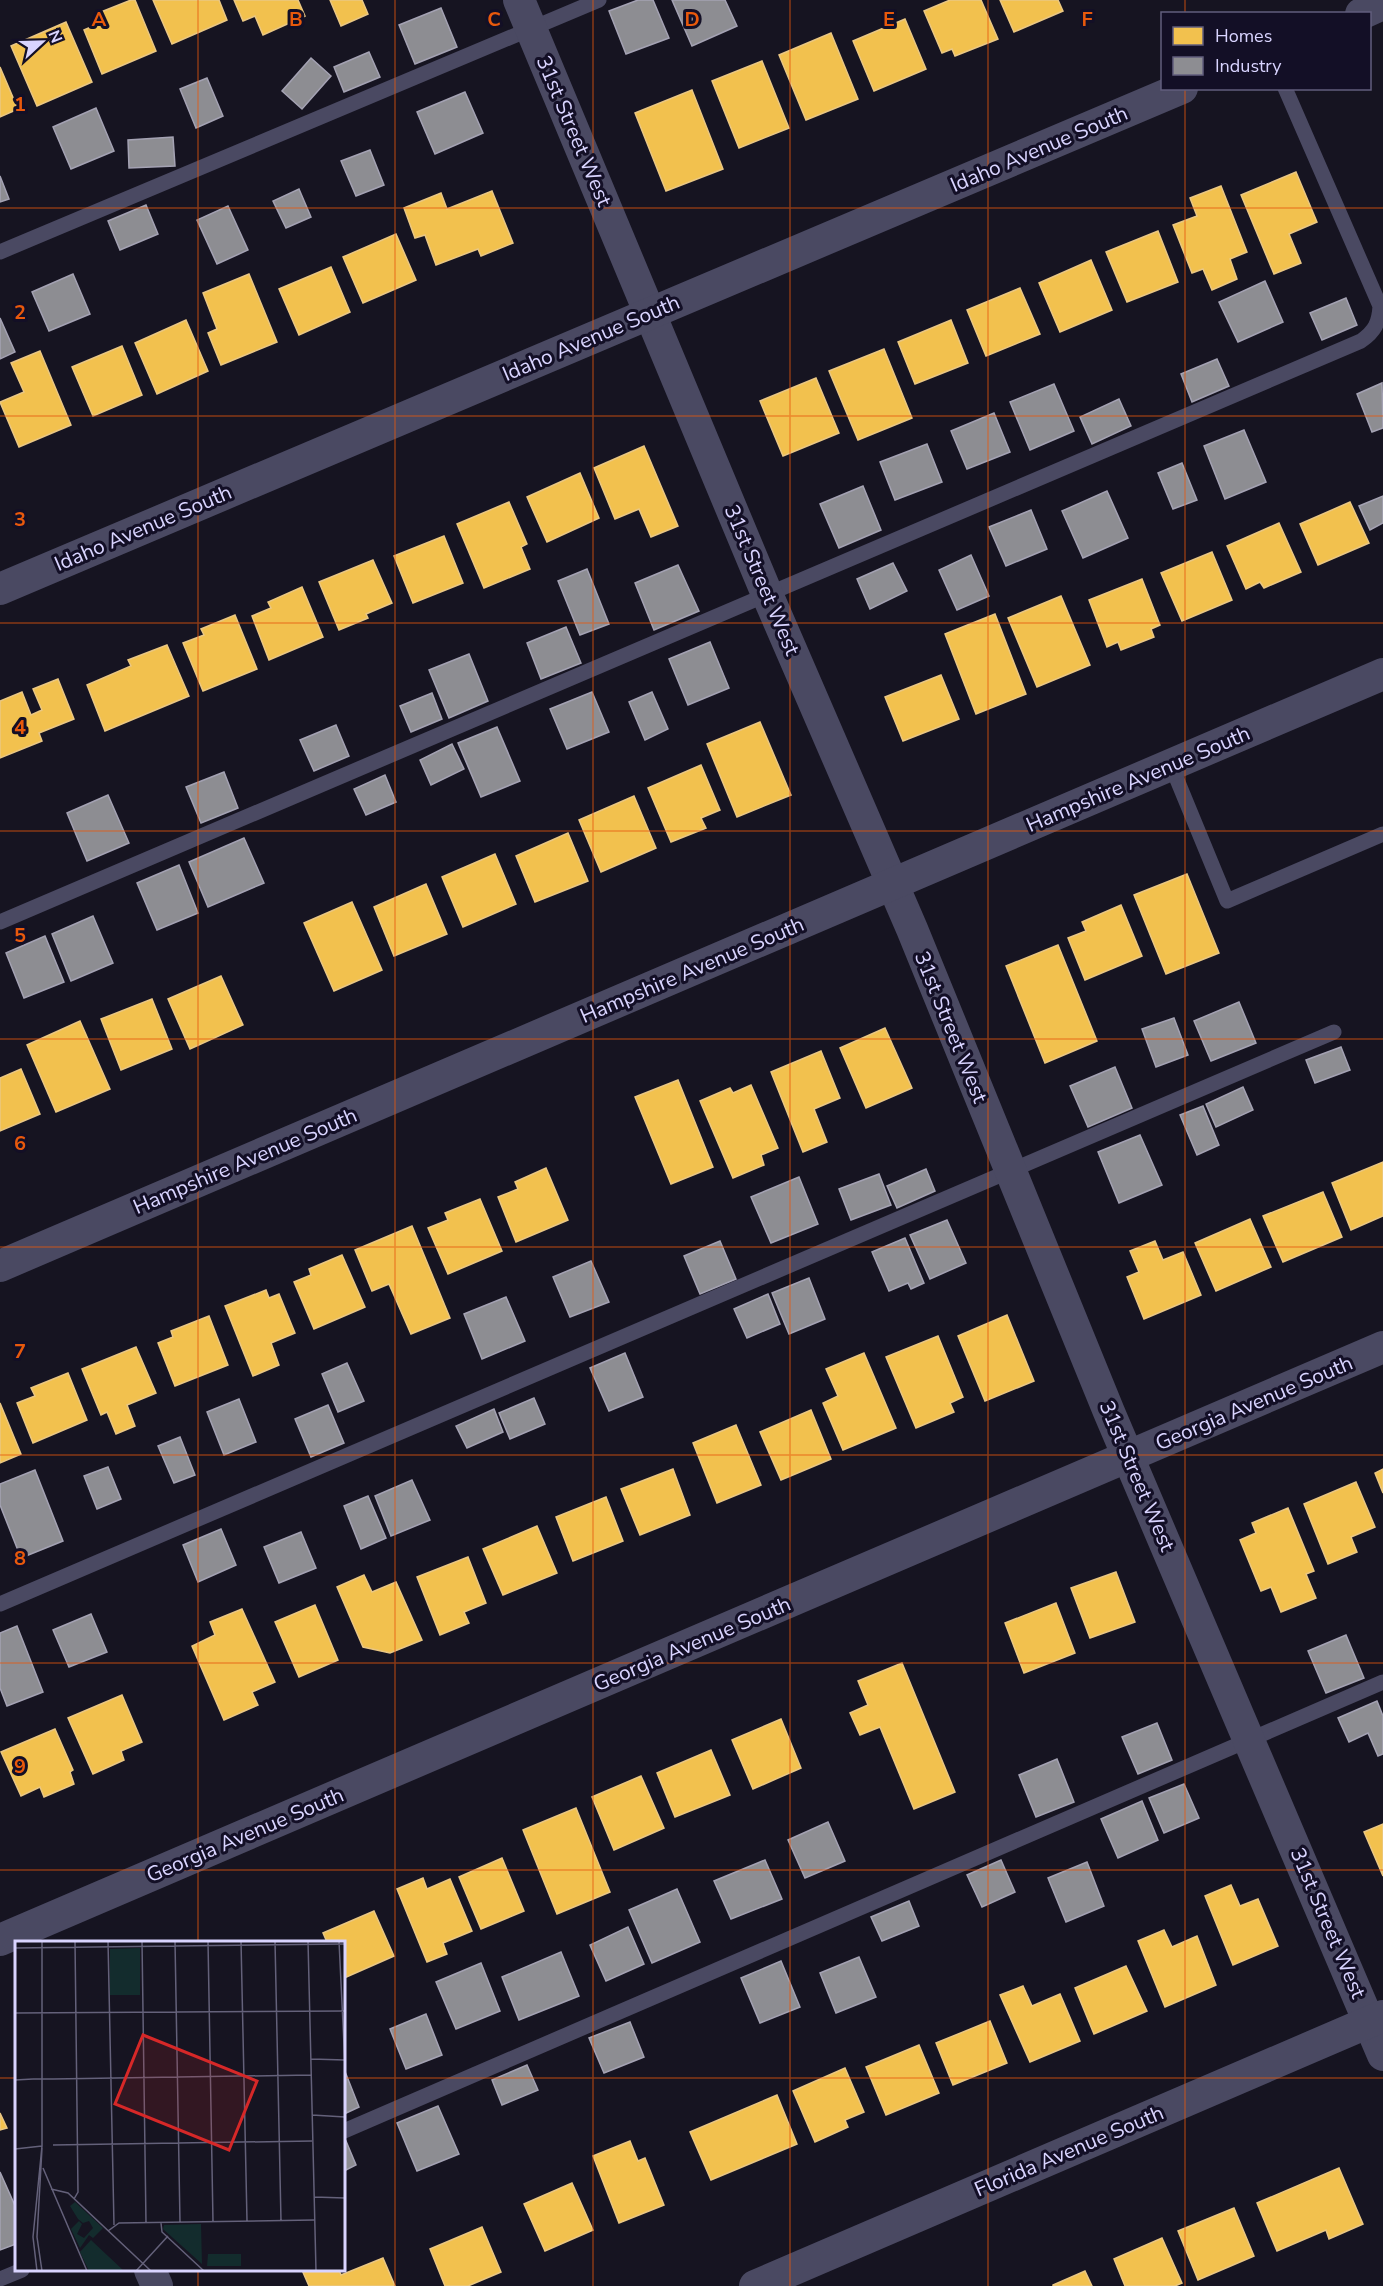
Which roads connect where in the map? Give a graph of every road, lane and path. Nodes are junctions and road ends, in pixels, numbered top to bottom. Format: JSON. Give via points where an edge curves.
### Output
{"nodes":[{"id":1,"x":519,"y":0,"type":"edge"},
{"id":2,"x":600,"y":0,"type":"edge"},
{"id":3,"x":1383,"y":4,"type":"edge"},
{"id":4,"x":1365,"y":12,"type":"edge"},
{"id":5,"x":531,"y":29,"type":"junction"},
{"id":6,"x":1177,"y":90,"type":"edge"},
{"id":7,"x":1286,"y":90,"type":"edge"},
{"id":8,"x":0,"y":252,"type":"edge"},
{"id":9,"x":650,"y":313,"type":"junction"},
{"id":10,"x":0,"y":589,"type":"edge"},
{"id":11,"x":767,"y":594,"type":"junction"},
{"id":12,"x":1383,"y":674,"type":"edge"},
{"id":13,"x":1171,"y":765,"type":"junction"},
{"id":14,"x":1383,"y":834,"type":"edge"},
{"id":15,"x":892,"y":884,"type":"junction"},
{"id":16,"x":0,"y":922,"type":"edge"},
{"id":17,"x":1334,"y":1032,"type":"dead end"},
{"id":18,"x":1010,"y":1172,"type":"junction"},
{"id":19,"x":0,"y":1266,"type":"edge"},
{"id":20,"x":1383,"y":1347,"type":"edge"},
{"id":21,"x":1129,"y":1457,"type":"junction"},
{"id":22,"x":0,"y":1604,"type":"edge"},
{"id":23,"x":1383,"y":1682,"type":"edge"},
{"id":24,"x":1249,"y":1740,"type":"junction"},
{"id":25,"x":6,"y":1938,"type":"edge"},
{"id":26,"x":1376,"y":2019,"type":"edge"},
{"id":27,"x":1383,"y":2055,"type":"edge"},
{"id":28,"x":345,"y":2131,"type":"edge"},
{"id":29,"x":20,"y":2271,"type":"edge"},
{"id":30,"x":150,"y":2271,"type":"edge"},
{"id":31,"x":0,"y":2279,"type":"edge"},
{"id":32,"x":157,"y":2286,"type":"edge"},
{"id":33,"x":756,"y":2286,"type":"edge"}],
"edges":[{"from":1,"to":5,"type":"street","name":"31st Street West"},
{"from":2,"to":5,"type":"lane"},
{"from":3,"to":4,"type":"street"},
{"from":5,"to":8,"type":"lane"},
{"from":5,"to":9,"type":"street","name":"31st Street West"},
{"from":6,"to":9,"type":"street","name":"Idaho Avenue South"},
{"from":7,"to":11,"type":"lane","via":[[1380,306],[1379,321],[1372,333],[1350,346]]},
{"from":9,"to":10,"type":"street","name":"Idaho Avenue South"},
{"from":9,"to":11,"type":"street","name":"31st Street West"},
{"from":11,"to":15,"type":"street","name":"31st Street West"},
{"from":11,"to":16,"type":"lane"},
{"from":12,"to":13,"type":"street","name":"Hampshire Avenue South"},
{"from":13,"to":14,"type":"lane","via":[[1227,901]]},
{"from":13,"to":15,"type":"street","name":"Hampshire Avenue South"},
{"from":15,"to":18,"type":"street","name":"31st Street West"},
{"from":15,"to":19,"type":"street","name":"Hampshire Avenue South"},
{"from":17,"to":18,"type":"lane"},
{"from":18,"to":21,"type":"street","name":"31st Street West"},
{"from":18,"to":22,"type":"lane"},
{"from":20,"to":21,"type":"street","name":"Georgia Avenue South"},
{"from":21,"to":24,"type":"street","name":"31st Street West"},
{"from":21,"to":25,"type":"street","name":"Georgia Avenue South"},
{"from":23,"to":24,"type":"lane"},
{"from":24,"to":26,"type":"street","name":"31st Street West"},
{"from":24,"to":28,"type":"lane"},
{"from":26,"to":27,"type":"street","name":"31st Street West"},
{"from":26,"to":33,"type":"street","name":"Florida Avenue South"},
{"from":29,"to":31,"type":"lane"},
{"from":30,"to":32,"type":"street"}]}
